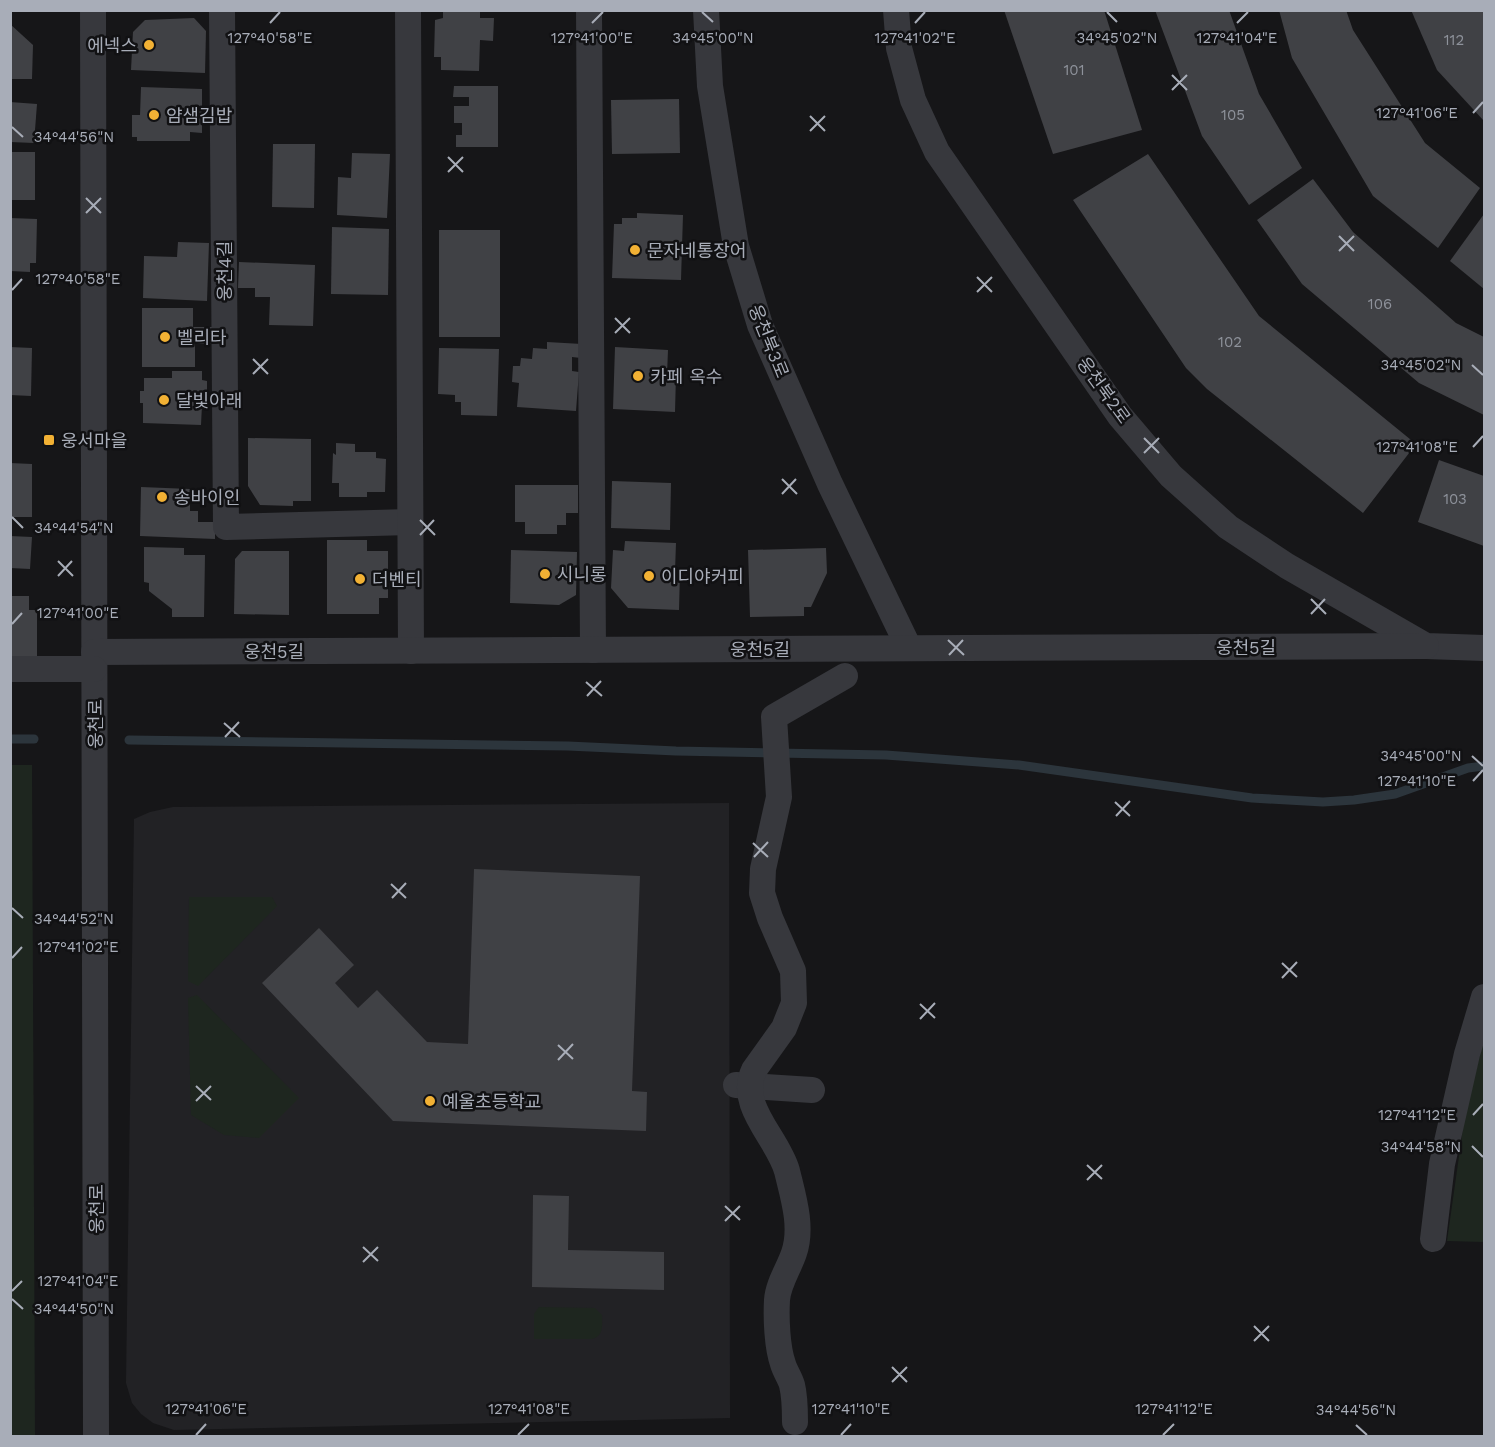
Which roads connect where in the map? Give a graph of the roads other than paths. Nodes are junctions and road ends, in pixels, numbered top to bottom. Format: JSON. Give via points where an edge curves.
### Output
{"nodes":[{"id":1,"x":93,"y":10,"type":"edge"},
{"id":2,"x":222,"y":10,"type":"edge"},
{"id":3,"x":408,"y":10,"type":"edge"},
{"id":4,"x":589,"y":10,"type":"edge"},
{"id":5,"x":706,"y":10,"type":"edge"},
{"id":6,"x":896,"y":10,"type":"edge"},
{"id":7,"x":410,"y":522,"type":"junction"},
{"id":8,"x":1426,"y":646,"type":"junction"},
{"id":9,"x":909,"y":648,"type":"junction"},
{"id":10,"x":1485,"y":648,"type":"edge"},
{"id":11,"x":593,"y":650,"type":"junction"},
{"id":12,"x":411,"y":651,"type":"junction"},
{"id":13,"x":94,"y":660,"type":"junction"},
{"id":14,"x":10,"y":669,"type":"edge"},
{"id":15,"x":845,"y":676,"type":"dead end"},
{"id":16,"x":1485,"y":997,"type":"edge"},
{"id":17,"x":743,"y":1086,"type":"junction"},
{"id":18,"x":812,"y":1090,"type":"dead end"},
{"id":19,"x":1433,"y":1239,"type":"dead end"},
{"id":20,"x":795,"y":1422,"type":"dead end"},
{"id":21,"x":96,"y":1437,"type":"edge"}],
"edges":[{"from":1,"to":13,"type":"street","name":"웅천로"},
{"from":2,"to":7,"type":"street","name":"웅천4길","via":[[226,527]]},
{"from":3,"to":7,"type":"street"},
{"from":4,"to":11,"type":"street"},
{"from":5,"to":9,"type":"street","name":"웅천북3로","via":[[710,86],[736,246],[760,325],[830,484]]},
{"from":6,"to":8,"type":"street","name":"웅천북2로","via":[[899,48],[913,100],[938,152],[1120,416],[1171,477],[1228,527],[1287,566]]},
{"from":7,"to":12,"type":"street"},
{"from":8,"to":9,"type":"street","name":"웅천5길"},
{"from":8,"to":10,"type":"street","name":"웅천북2로"},
{"from":9,"to":11,"type":"street","name":"웅천5길"},
{"from":11,"to":12,"type":"street","name":"웅천5길"},
{"from":12,"to":13,"type":"street","name":"웅천5길"},
{"from":13,"to":14,"type":"street","name":"웅천5길"},
{"from":13,"to":21,"type":"street","name":"웅천로"},
{"from":15,"to":17,"type":"street","via":[[774,717],[779,797],[763,869],[762,892],[793,971],[795,1003],[784,1028]]},
{"from":16,"to":19,"type":"street","via":[[1467,1054],[1442,1164]]},
{"from":17,"to":18,"type":"street"},
{"from":17,"to":20,"type":"street","via":[[785,1166],[794,1200],[795,1250],[777,1298],[782,1363],[792,1384]]}]}
